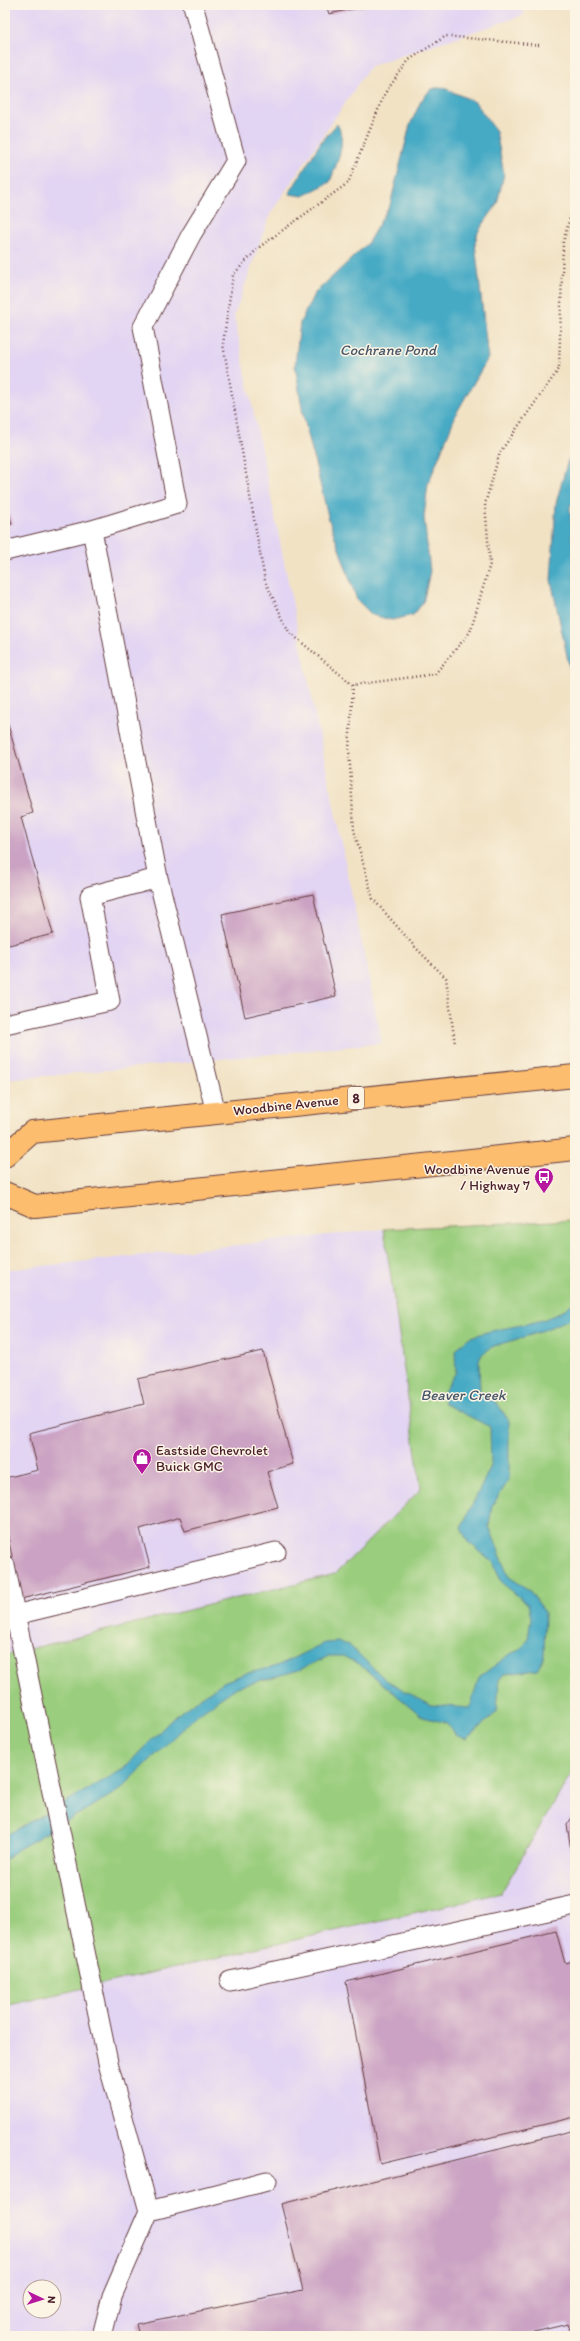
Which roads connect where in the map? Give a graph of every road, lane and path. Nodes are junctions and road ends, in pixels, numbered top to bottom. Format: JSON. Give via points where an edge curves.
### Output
{"nodes":[{"id":1,"x":193,"y":5,"type":"edge"},
{"id":2,"x":539,"y":45,"type":"dead end"},
{"id":3,"x":575,"y":211,"type":"edge"},
{"id":4,"x":92,"y":530,"type":"junction"},
{"id":5,"x":5,"y":551,"type":"edge"},
{"id":6,"x":353,"y":685,"type":"junction"},
{"id":7,"x":158,"y":878,"type":"junction"},
{"id":8,"x":5,"y":1024,"type":"edge"},
{"id":9,"x":455,"y":1044,"type":"dead end"},
{"id":10,"x":575,"y":1076,"type":"edge"},
{"id":11,"x":216,"y":1113,"type":"junction"},
{"id":12,"x":575,"y":1149,"type":"edge"},
{"id":13,"x":5,"y":1156,"type":"edge"},
{"id":14,"x":5,"y":1193,"type":"edge"},
{"id":15,"x":276,"y":1552,"type":"dead end"},
{"id":16,"x":5,"y":1565,"type":"edge"},
{"id":17,"x":15,"y":1615,"type":"junction"},
{"id":18,"x":575,"y":1905,"type":"edge"},
{"id":19,"x":230,"y":1981,"type":"dead end"},
{"id":20,"x":267,"y":2181,"type":"dead end"},
{"id":21,"x":149,"y":2210,"type":"junction"},
{"id":22,"x":102,"y":2336,"type":"edge"}],
"edges":[{"from":1,"to":4,"type":"lane","via":[[236,161],[191,234],[143,327],[178,504]]},
{"from":2,"to":6,"type":"path","via":[[446,36],[409,60],[385,92],[348,183],[258,248],[233,275],[223,344],[265,581],[289,632]]},
{"from":3,"to":6,"type":"path","via":[[571,214],[563,242],[559,368],[500,452],[485,504],[490,564],[470,632],[435,674]]},
{"from":4,"to":5,"type":"lane"},
{"from":4,"to":7,"type":"lane"},
{"from":6,"to":9,"type":"path","via":[[349,749],[354,830],[373,899],[446,978]]},
{"from":7,"to":8,"type":"lane","via":[[90,896],[110,1000]]},
{"from":7,"to":11,"type":"lane"},
{"from":10,"to":11,"type":"main road","name":"Woodbine Avenue","number":"8"},
{"from":11,"to":13,"type":"main road","name":"Woodbine Avenue","number":"8","via":[[32,1132]]},
{"from":12,"to":14,"type":"main road","via":[[35,1206]]},
{"from":15,"to":17,"type":"lane"},
{"from":16,"to":17,"type":"lane"},
{"from":17,"to":21,"type":"lane","via":[[109,2067]]},
{"from":18,"to":19,"type":"lane"},
{"from":20,"to":21,"type":"lane"},
{"from":21,"to":22,"type":"lane","via":[[112,2296]]}]}
